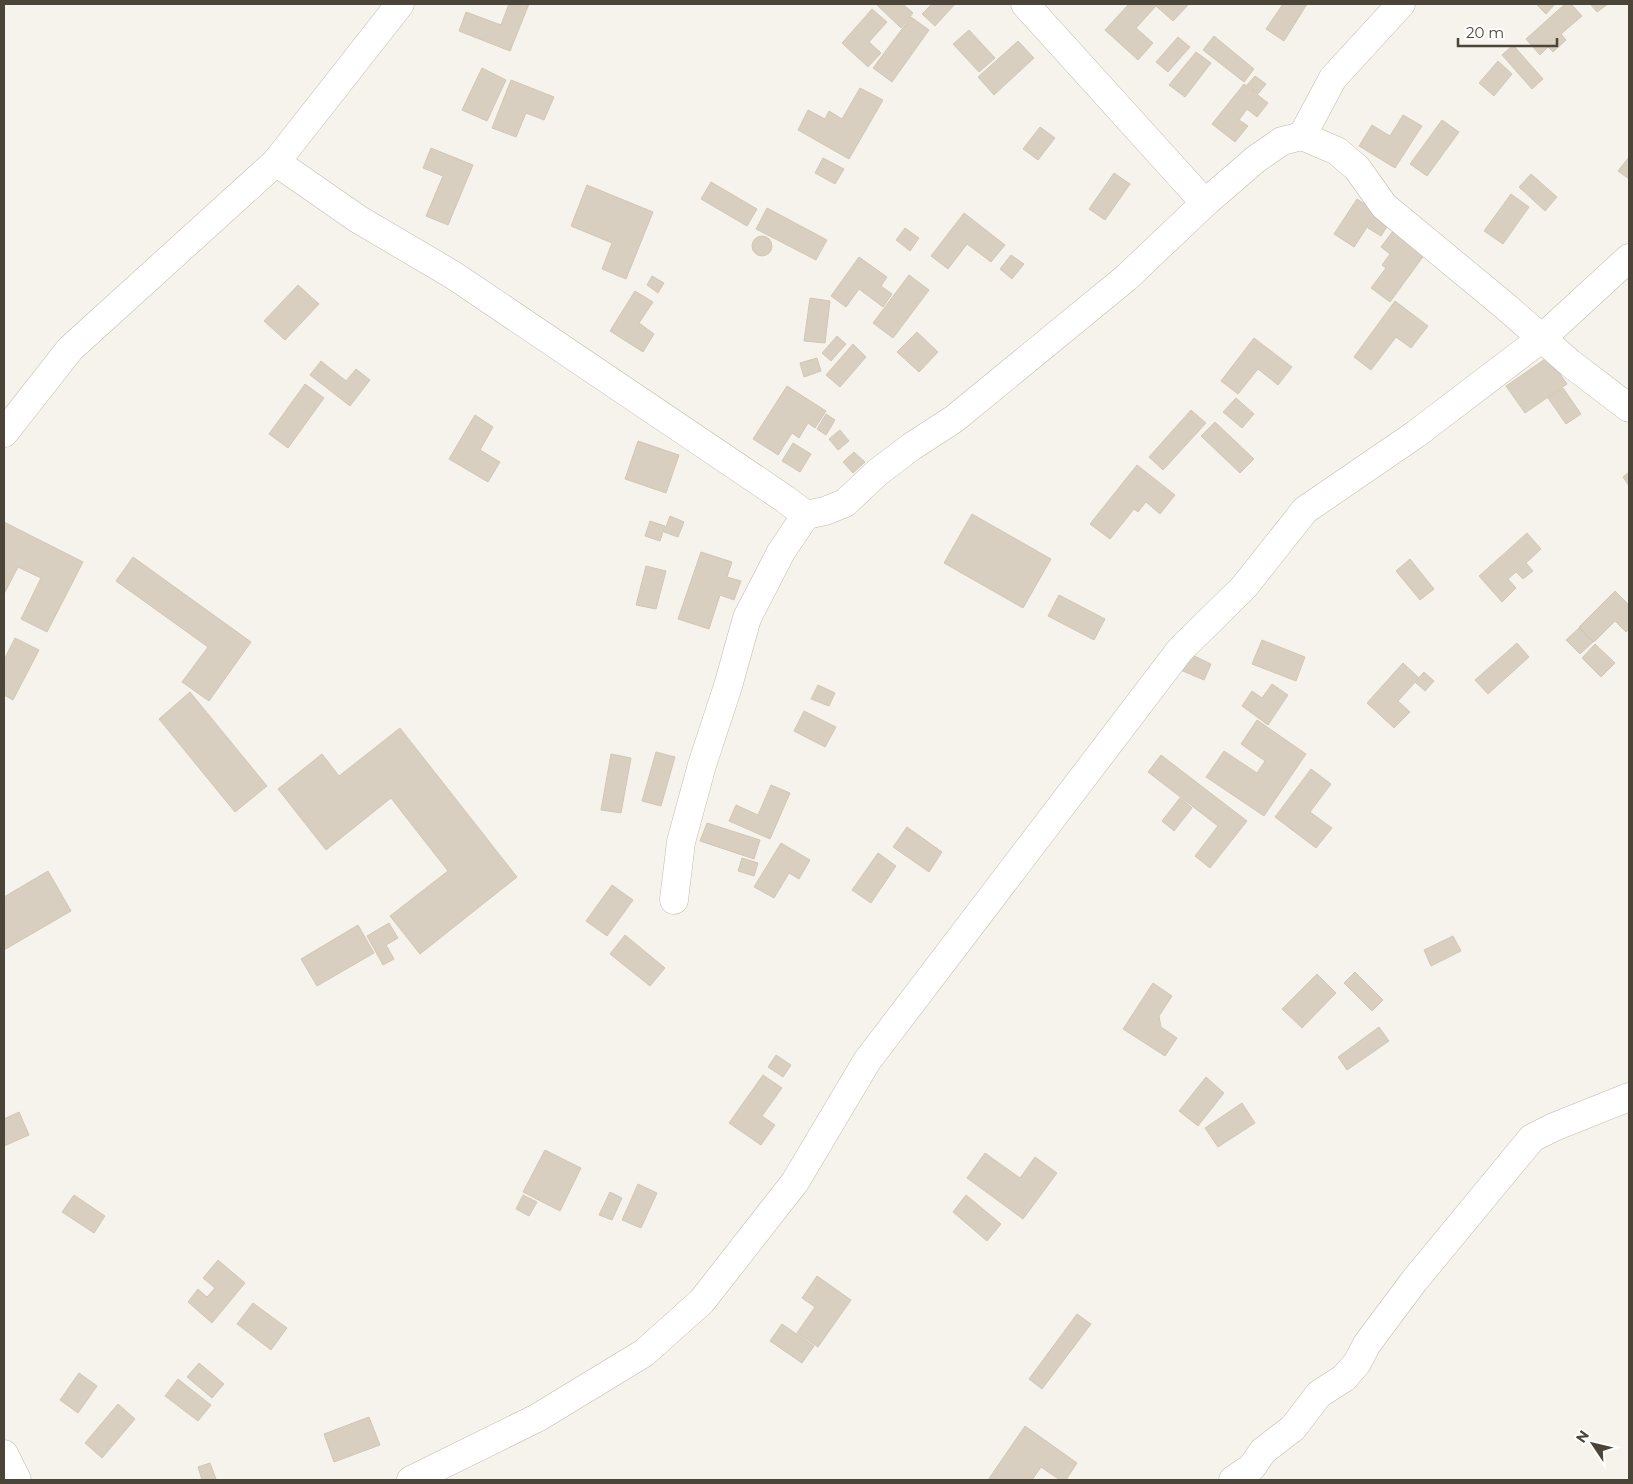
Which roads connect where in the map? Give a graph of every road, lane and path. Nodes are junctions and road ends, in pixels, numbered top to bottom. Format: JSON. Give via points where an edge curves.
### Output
{"nodes":[{"id":1,"x":400,"y":4,"type":"edge"},
{"id":2,"x":1025,"y":4,"type":"edge"},
{"id":3,"x":1401,"y":4,"type":"edge"},
{"id":4,"x":1302,"y":136,"type":"junction"},
{"id":5,"x":276,"y":162,"type":"junction"},
{"id":6,"x":1205,"y":202,"type":"junction"},
{"id":7,"x":1629,"y":258,"type":"edge"},
{"id":8,"x":1542,"y":338,"type":"junction"},
{"id":9,"x":1629,"y":408,"type":"edge"},
{"id":10,"x":4,"y":433,"type":"edge"},
{"id":11,"x":806,"y":515,"type":"junction"},
{"id":12,"x":674,"y":900,"type":"dead end"},
{"id":13,"x":1629,"y":1098,"type":"edge"},
{"id":14,"x":4,"y":1454,"type":"edge"},
{"id":15,"x":16,"y":1480,"type":"edge"},
{"id":16,"x":411,"y":1480,"type":"edge"},
{"id":17,"x":1233,"y":1480,"type":"edge"}],
"edges":[{"from":1,"to":5,"type":"street"},
{"from":2,"to":6,"type":"street"},
{"from":3,"to":4,"type":"street","via":[[1333,78]]},
{"from":4,"to":6,"type":"street","via":[[1282,141],[1262,154]]},
{"from":4,"to":8,"type":"street","via":[[1336,151],[1357,168],[1384,206]]},
{"from":5,"to":10,"type":"street","via":[[70,349]]},
{"from":5,"to":11,"type":"street","via":[[358,219],[461,281]]},
{"from":6,"to":11,"type":"street","via":[[1126,278],[954,419],[878,472],[845,503]]},
{"from":7,"to":8,"type":"street"},
{"from":8,"to":9,"type":"street"},
{"from":8,"to":16,"type":"street","via":[[1416,434],[1305,510],[1244,587],[1180,650],[867,1061],[795,1182],[702,1302],[636,1358],[537,1418]]},
{"from":11,"to":12,"type":"street","via":[[781,552],[747,618],[684,832]]},
{"from":13,"to":17,"type":"street","via":[[1532,1138],[1414,1281],[1344,1378],[1319,1394],[1293,1428],[1263,1451],[1252,1467]]},
{"from":14,"to":15,"type":"street"}]}
